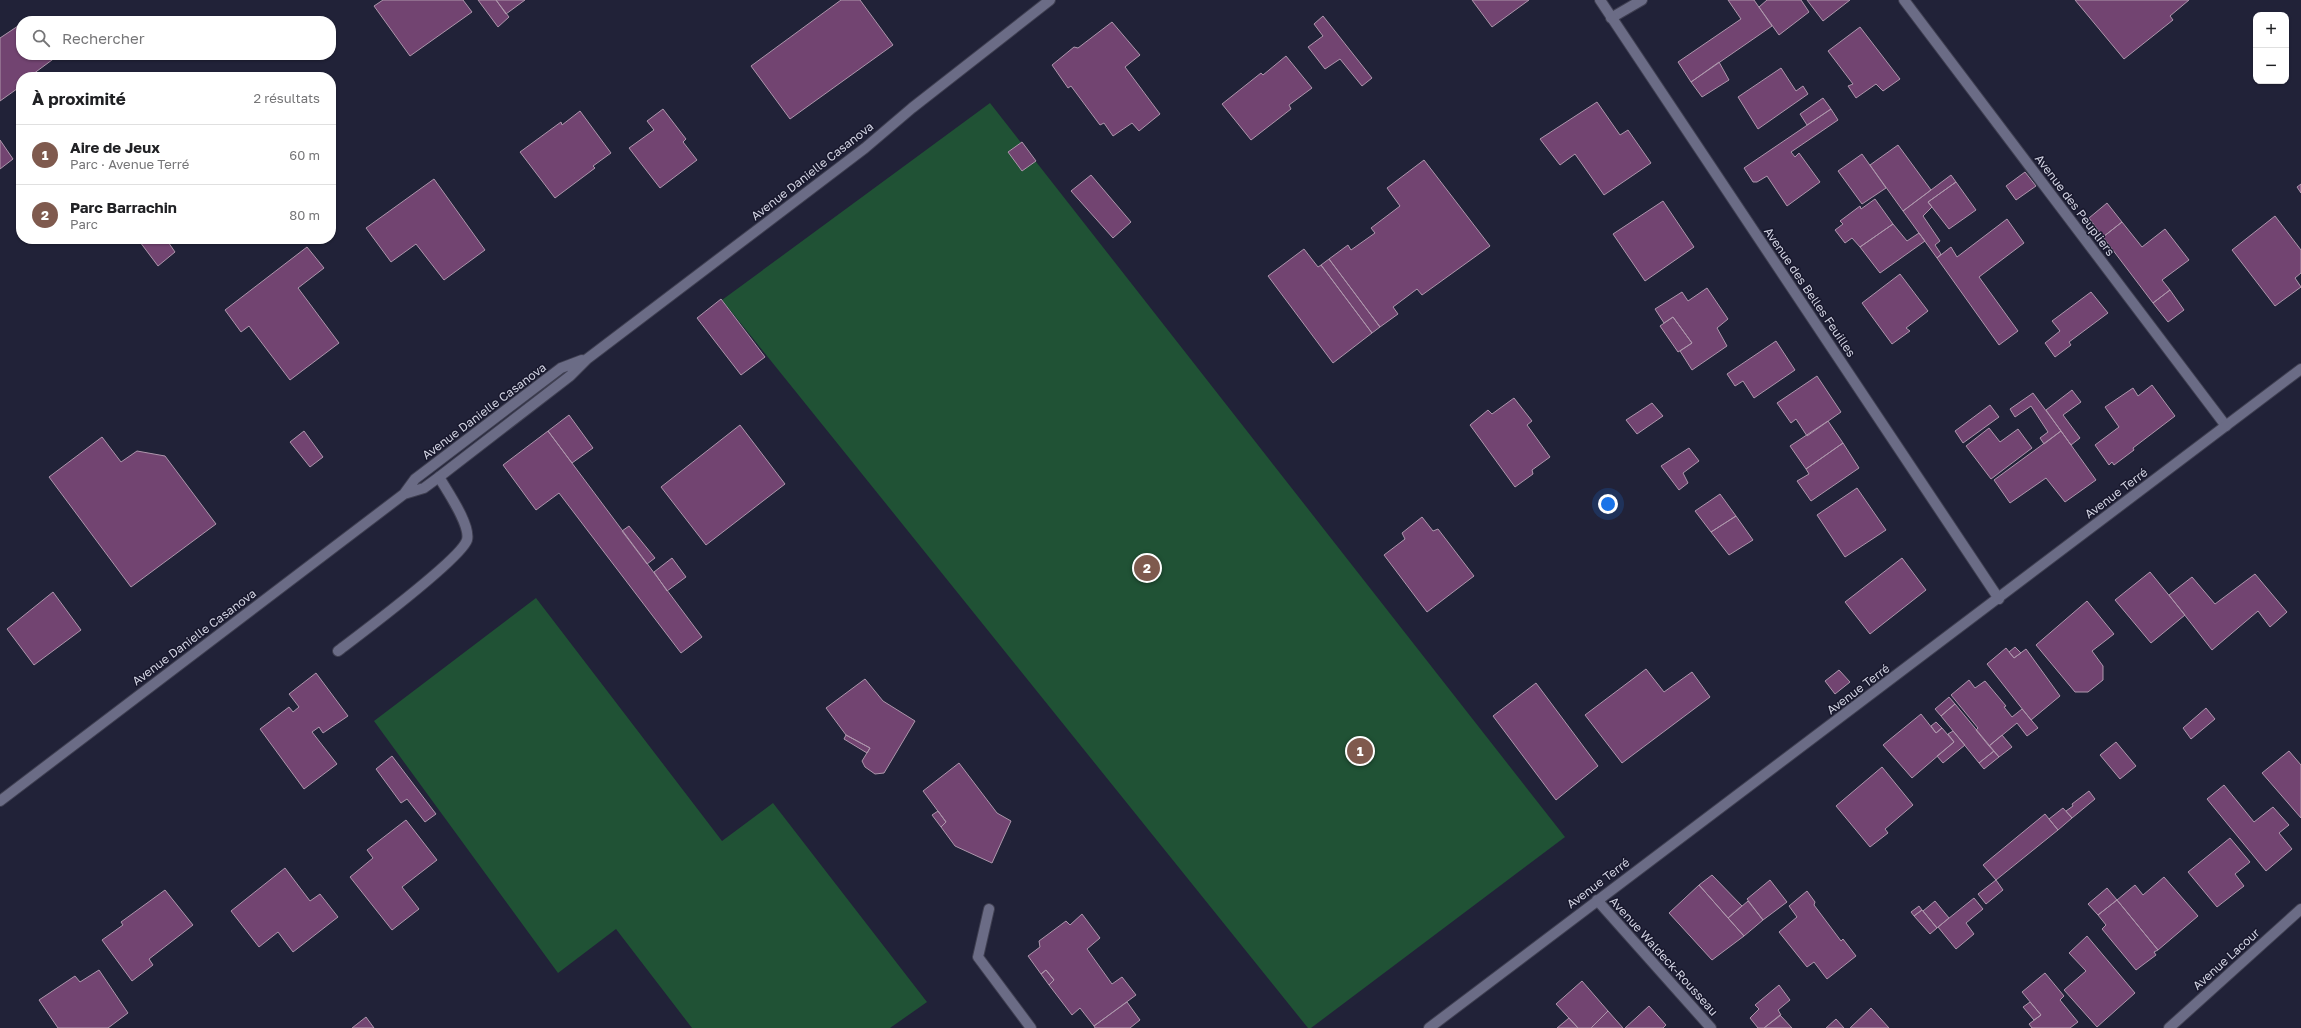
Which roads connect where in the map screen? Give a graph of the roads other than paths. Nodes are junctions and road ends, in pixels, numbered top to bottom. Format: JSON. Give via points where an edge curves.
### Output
{"nodes":[{"id":1,"x":1050,"y":0,"type":"edge"},
{"id":2,"x":1600,"y":0,"type":"edge"},
{"id":3,"x":1642,"y":0,"type":"edge"},
{"id":4,"x":1904,"y":0,"type":"edge"},
{"id":5,"x":1611,"y":18,"type":"junction"},
{"id":6,"x":587,"y":359,"type":"junction"},
{"id":7,"x":2301,"y":369,"type":"edge"},
{"id":8,"x":2226,"y":426,"type":"junction"},
{"id":9,"x":439,"y":477,"type":"junction"},
{"id":10,"x":404,"y":494,"type":"junction"},
{"id":11,"x":1999,"y":599,"type":"junction"},
{"id":12,"x":338,"y":651,"type":"dead end"},
{"id":13,"x":0,"y":801,"type":"edge"},
{"id":14,"x":1597,"y":900,"type":"junction"},
{"id":15,"x":989,"y":909,"type":"dead end"},
{"id":16,"x":2301,"y":909,"type":"edge"},
{"id":17,"x":1031,"y":1028,"type":"edge"},
{"id":18,"x":1429,"y":1028,"type":"edge"},
{"id":19,"x":1711,"y":1028,"type":"edge"},
{"id":20,"x":2169,"y":1028,"type":"edge"}],
"edges":[{"from":1,"to":6,"type":"street","name":"Avenue Danielle Casanova","via":[[865,148]]},
{"from":2,"to":5,"type":"street","name":"Avenue des Belles Feuilles"},
{"from":3,"to":5,"type":"street"},
{"from":4,"to":8,"type":"street","name":"Avenue des Peupliers"},
{"from":5,"to":11,"type":"street","name":"Avenue des Belles Feuilles"},
{"from":6,"to":9,"type":"street","name":"Avenue Danielle Casanova","via":[[570,376]]},
{"from":6,"to":10,"type":"street","name":"Avenue Danielle Casanova","via":[[561,368],[415,479]]},
{"from":7,"to":8,"type":"street","name":"Avenue Terré"},
{"from":8,"to":11,"type":"street","name":"Avenue Terré"},
{"from":9,"to":10,"type":"street","name":"Avenue Danielle Casanova","via":[[424,488]]},
{"from":9,"to":12,"type":"street","via":[[466,526],[467,540],[462,548],[426,582]]},
{"from":10,"to":13,"type":"street","name":"Avenue Danielle Casanova"},
{"from":11,"to":14,"type":"street","name":"Avenue Terré"},
{"from":14,"to":18,"type":"street","name":"Avenue Terré"},
{"from":14,"to":19,"type":"street","name":"Avenue Waldeck-Rousseau"},
{"from":15,"to":17,"type":"street","via":[[978,957]]},
{"from":16,"to":20,"type":"street","name":"Avenue Lacour"}]}
